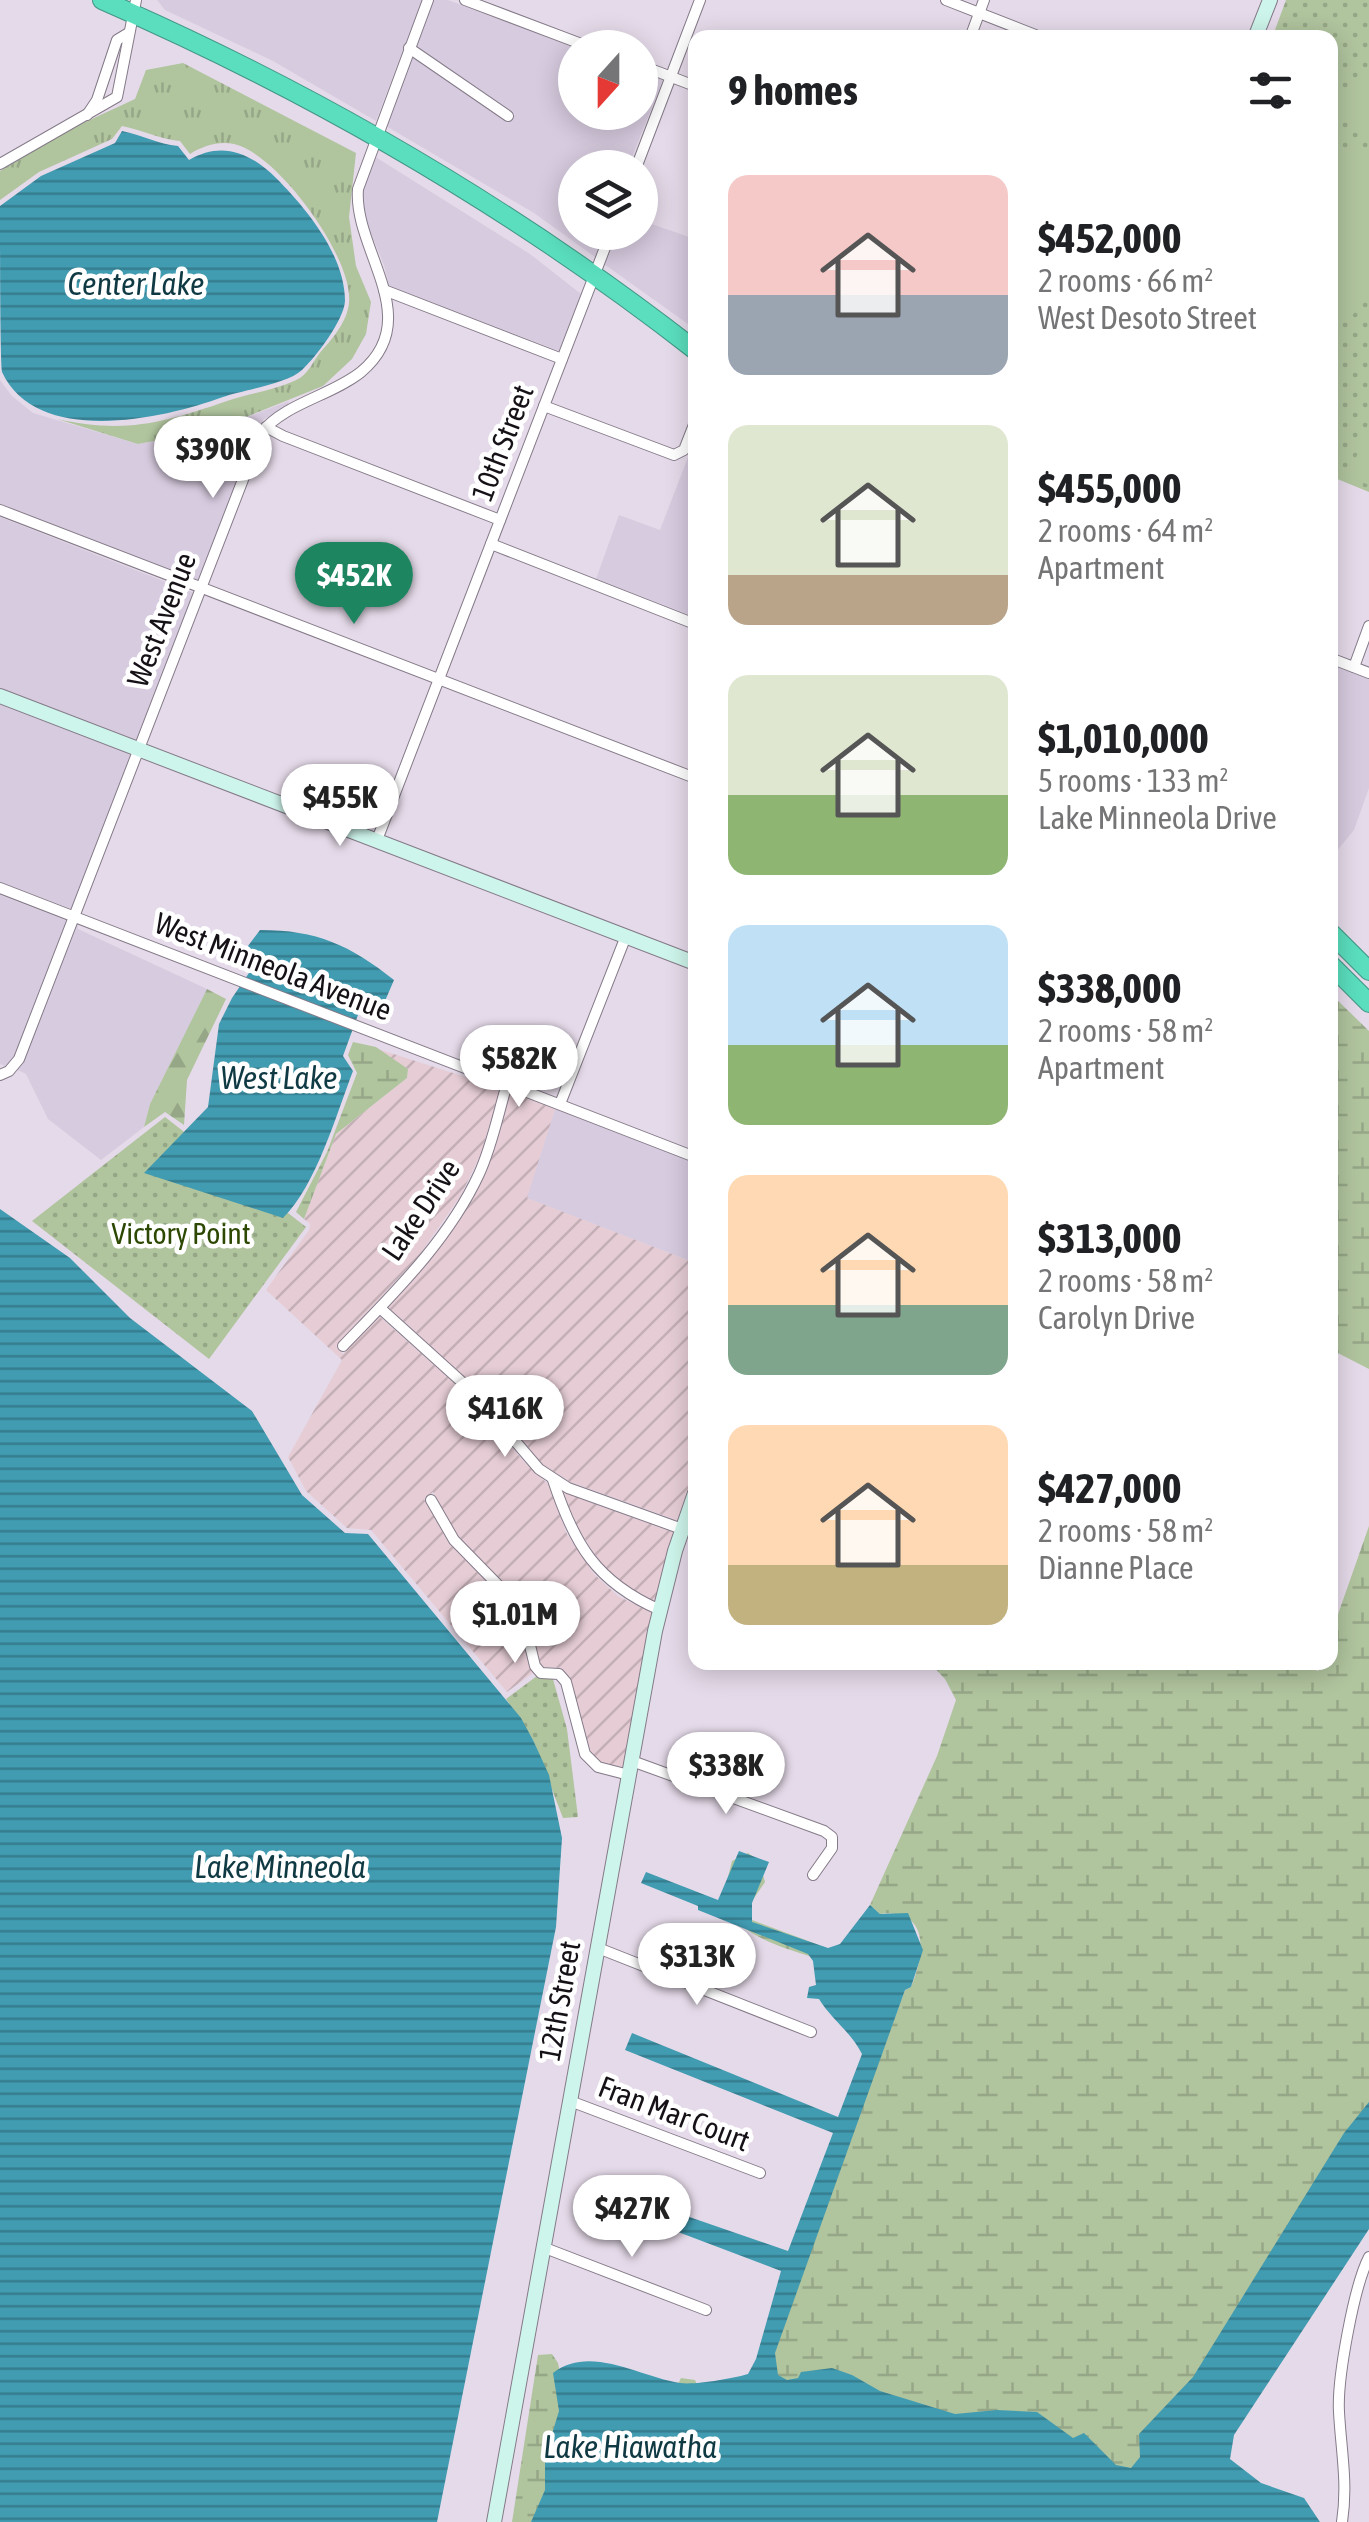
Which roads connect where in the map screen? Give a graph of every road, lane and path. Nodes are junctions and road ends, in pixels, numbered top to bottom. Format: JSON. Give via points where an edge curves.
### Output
{"nodes":[{"id":1,"x":102,"y":0,"type":"edge"},
{"id":2,"x":428,"y":0,"type":"edge"},
{"id":3,"x":465,"y":0,"type":"edge"},
{"id":4,"x":700,"y":0,"type":"edge"},
{"id":5,"x":946,"y":0,"type":"edge"},
{"id":6,"x":984,"y":0,"type":"edge"},
{"id":7,"x":1270,"y":0,"type":"edge"},
{"id":8,"x":134,"y":7,"type":"edge"},
{"id":9,"x":980,"y":12,"type":"junction"},
{"id":10,"x":688,"y":30,"type":"edge"},
{"id":11,"x":973,"y":30,"type":"edge"},
{"id":12,"x":1024,"y":30,"type":"edge"},
{"id":13,"x":1259,"y":30,"type":"edge"},
{"id":14,"x":688,"y":31,"type":"edge"},
{"id":15,"x":127,"y":34,"type":"junction"},
{"id":16,"x":558,"y":35,"type":"edge"},
{"id":17,"x":409,"y":48,"type":"junction"},
{"id":18,"x":658,"y":72,"type":"edge"},
{"id":19,"x":670,"y":77,"type":"junction"},
{"id":20,"x":688,"y":83,"type":"edge"},
{"id":21,"x":86,"y":116,"type":"junction"},
{"id":22,"x":508,"y":116,"type":"dead end"},
{"id":23,"x":376,"y":137,"type":"junction"},
{"id":24,"x":0,"y":146,"type":"edge"},
{"id":25,"x":643,"y":150,"type":"edge"},
{"id":26,"x":13,"y":156,"type":"junction"},
{"id":27,"x":0,"y":164,"type":"edge"},
{"id":28,"x":604,"y":250,"type":"edge"},
{"id":29,"x":594,"y":276,"type":"junction"},
{"id":30,"x":384,"y":290,"type":"junction"},
{"id":31,"x":688,"y":345,"type":"edge"},
{"id":32,"x":562,"y":359,"type":"junction"},
{"id":33,"x":544,"y":406,"type":"junction"},
{"id":34,"x":266,"y":427,"type":"junction"},
{"id":35,"x":688,"y":437,"type":"edge"},
{"id":36,"x":0,"y":510,"type":"edge"},
{"id":37,"x":500,"y":520,"type":"junction"},
{"id":38,"x":490,"y":544,"type":"junction"},
{"id":39,"x":201,"y":589,"type":"junction"},
{"id":40,"x":688,"y":621,"type":"edge"},
{"id":41,"x":1369,"y":626,"type":"edge"},
{"id":42,"x":1338,"y":661,"type":"edge"},
{"id":43,"x":1354,"y":666,"type":"junction"},
{"id":44,"x":1369,"y":673,"type":"edge"},
{"id":45,"x":437,"y":680,"type":"junction"},
{"id":46,"x":0,"y":696,"type":"edge"},
{"id":47,"x":140,"y":748,"type":"junction"},
{"id":48,"x":688,"y":775,"type":"edge"},
{"id":49,"x":377,"y":840,"type":"junction"},
{"id":50,"x":0,"y":888,"type":"edge"},
{"id":51,"x":75,"y":917,"type":"junction"},
{"id":52,"x":626,"y":936,"type":"junction"},
{"id":53,"x":1338,"y":940,"type":"edge"},
{"id":54,"x":688,"y":959,"type":"edge"},
{"id":55,"x":1369,"y":970,"type":"edge"},
{"id":56,"x":1338,"y":972,"type":"edge"},
{"id":57,"x":1369,"y":1002,"type":"edge"},
{"id":58,"x":0,"y":1075,"type":"edge"},
{"id":59,"x":507,"y":1084,"type":"junction"},
{"id":60,"x":560,"y":1104,"type":"junction"},
{"id":61,"x":688,"y":1153,"type":"edge"},
{"id":62,"x":380,"y":1308,"type":"junction"},
{"id":63,"x":343,"y":1346,"type":"dead end"},
{"id":64,"x":553,"y":1480,"type":"junction"},
{"id":65,"x":431,"y":1500,"type":"dead end"},
{"id":66,"x":688,"y":1513,"type":"edge"},
{"id":67,"x":682,"y":1529,"type":"junction"},
{"id":68,"x":660,"y":1610,"type":"junction"},
{"id":69,"x":630,"y":1768,"type":"junction"},
{"id":70,"x":813,"y":1875,"type":"dead end"},
{"id":71,"x":598,"y":1948,"type":"junction"},
{"id":72,"x":811,"y":2032,"type":"dead end"},
{"id":73,"x":570,"y":2101,"type":"junction"},
{"id":74,"x":760,"y":2173,"type":"dead end"},
{"id":75,"x":545,"y":2248,"type":"junction"},
{"id":76,"x":1369,"y":2257,"type":"edge"},
{"id":77,"x":706,"y":2310,"type":"dead end"},
{"id":78,"x":494,"y":2522,"type":"edge"},
{"id":79,"x":1342,"y":2522,"type":"edge"}],
"edges":[{"from":1,"to":8,"type":"highway"},
{"from":2,"to":17,"type":"street"},
{"from":3,"to":16,"type":"street"},
{"from":4,"to":10,"type":"street"},
{"from":5,"to":9,"type":"street"},
{"from":6,"to":9,"type":"street"},
{"from":7,"to":13,"type":"main road"},
{"from":8,"to":15,"type":"street"},
{"from":8,"to":23,"type":"highway"},
{"from":9,"to":11,"type":"street"},
{"from":9,"to":12,"type":"street"},
{"from":14,"to":19,"type":"street"},
{"from":15,"to":21,"type":"street","via":[[117,40]]},
{"from":15,"to":21,"type":"street","via":[[116,98]]},
{"from":17,"to":22,"type":"street"},
{"from":17,"to":23,"type":"street"},
{"from":18,"to":19,"type":"street"},
{"from":19,"to":20,"type":"street"},
{"from":19,"to":25,"type":"street"},
{"from":21,"to":26,"type":"street"},
{"from":23,"to":29,"type":"highway"},
{"from":23,"to":30,"type":"street","via":[[356,204]]},
{"from":24,"to":26,"type":"street"},
{"from":26,"to":27,"type":"street"},
{"from":28,"to":29,"type":"street","name":"10th Street"},
{"from":29,"to":31,"type":"highway"},
{"from":29,"to":32,"type":"street","name":"10th Street"},
{"from":30,"to":32,"type":"street"},
{"from":30,"to":34,"type":"street","via":[[386,334],[368,365]]},
{"from":32,"to":33,"type":"street","name":"10th Street"},
{"from":33,"to":35,"type":"street","via":[[674,455]]},
{"from":33,"to":37,"type":"street","name":"10th Street"},
{"from":34,"to":37,"type":"street"},
{"from":34,"to":39,"type":"street","name":"West Avenue"},
{"from":36,"to":39,"type":"street"},
{"from":37,"to":38,"type":"street","name":"10th Street"},
{"from":38,"to":40,"type":"street"},
{"from":38,"to":45,"type":"street","name":"10th Street"},
{"from":39,"to":45,"type":"street"},
{"from":39,"to":47,"type":"street","name":"West Avenue"},
{"from":41,"to":43,"type":"street"},
{"from":42,"to":43,"type":"street"},
{"from":43,"to":44,"type":"street"},
{"from":45,"to":48,"type":"street"},
{"from":45,"to":49,"type":"street","name":"10th Street"},
{"from":46,"to":47,"type":"main road"},
{"from":47,"to":49,"type":"main road"},
{"from":47,"to":51,"type":"street","name":"West Avenue"},
{"from":49,"to":52,"type":"main road"},
{"from":50,"to":51,"type":"street","name":"West Minneola Avenue"},
{"from":51,"to":58,"type":"street","name":"West Avenue","via":[[19,1060]]},
{"from":51,"to":59,"type":"street","name":"West Minneola Avenue"},
{"from":52,"to":54,"type":"main road"},
{"from":52,"to":60,"type":"street"},
{"from":53,"to":55,"type":"highway"},
{"from":56,"to":57,"type":"highway"},
{"from":59,"to":60,"type":"street","name":"West Minneola Avenue"},
{"from":59,"to":62,"type":"street","name":"Lake Drive","via":[[465,1200]]},
{"from":60,"to":61,"type":"street","name":"West Minneola Avenue"},
{"from":62,"to":63,"type":"street","name":"Lake Drive"},
{"from":62,"to":64,"type":"street","via":[[474,1392]]},
{"from":64,"to":67,"type":"street"},
{"from":64,"to":68,"type":"street","via":[[572,1531],[598,1569],[622,1591]]},
{"from":65,"to":69,"type":"street","via":[[454,1540],[498,1585],[528,1634],[535,1666],[566,1682],[585,1754],[598,1768]]},
{"from":66,"to":67,"type":"main road","name":"12th Street"},
{"from":67,"to":68,"type":"main road","name":"12th Street"},
{"from":68,"to":69,"type":"main road","name":"12th Street"},
{"from":69,"to":70,"type":"street","via":[[824,1830],[832,1848]]},
{"from":69,"to":71,"type":"main road","name":"12th Street"},
{"from":71,"to":72,"type":"street"},
{"from":71,"to":73,"type":"main road","name":"12th Street"},
{"from":73,"to":74,"type":"street","name":"Fran Mar Court"},
{"from":73,"to":75,"type":"main road","name":"12th Street"},
{"from":75,"to":77,"type":"street"},
{"from":75,"to":78,"type":"main road","name":"12th Street"},
{"from":76,"to":79,"type":"street","via":[[1356,2291],[1338,2408],[1347,2491]]}]}
